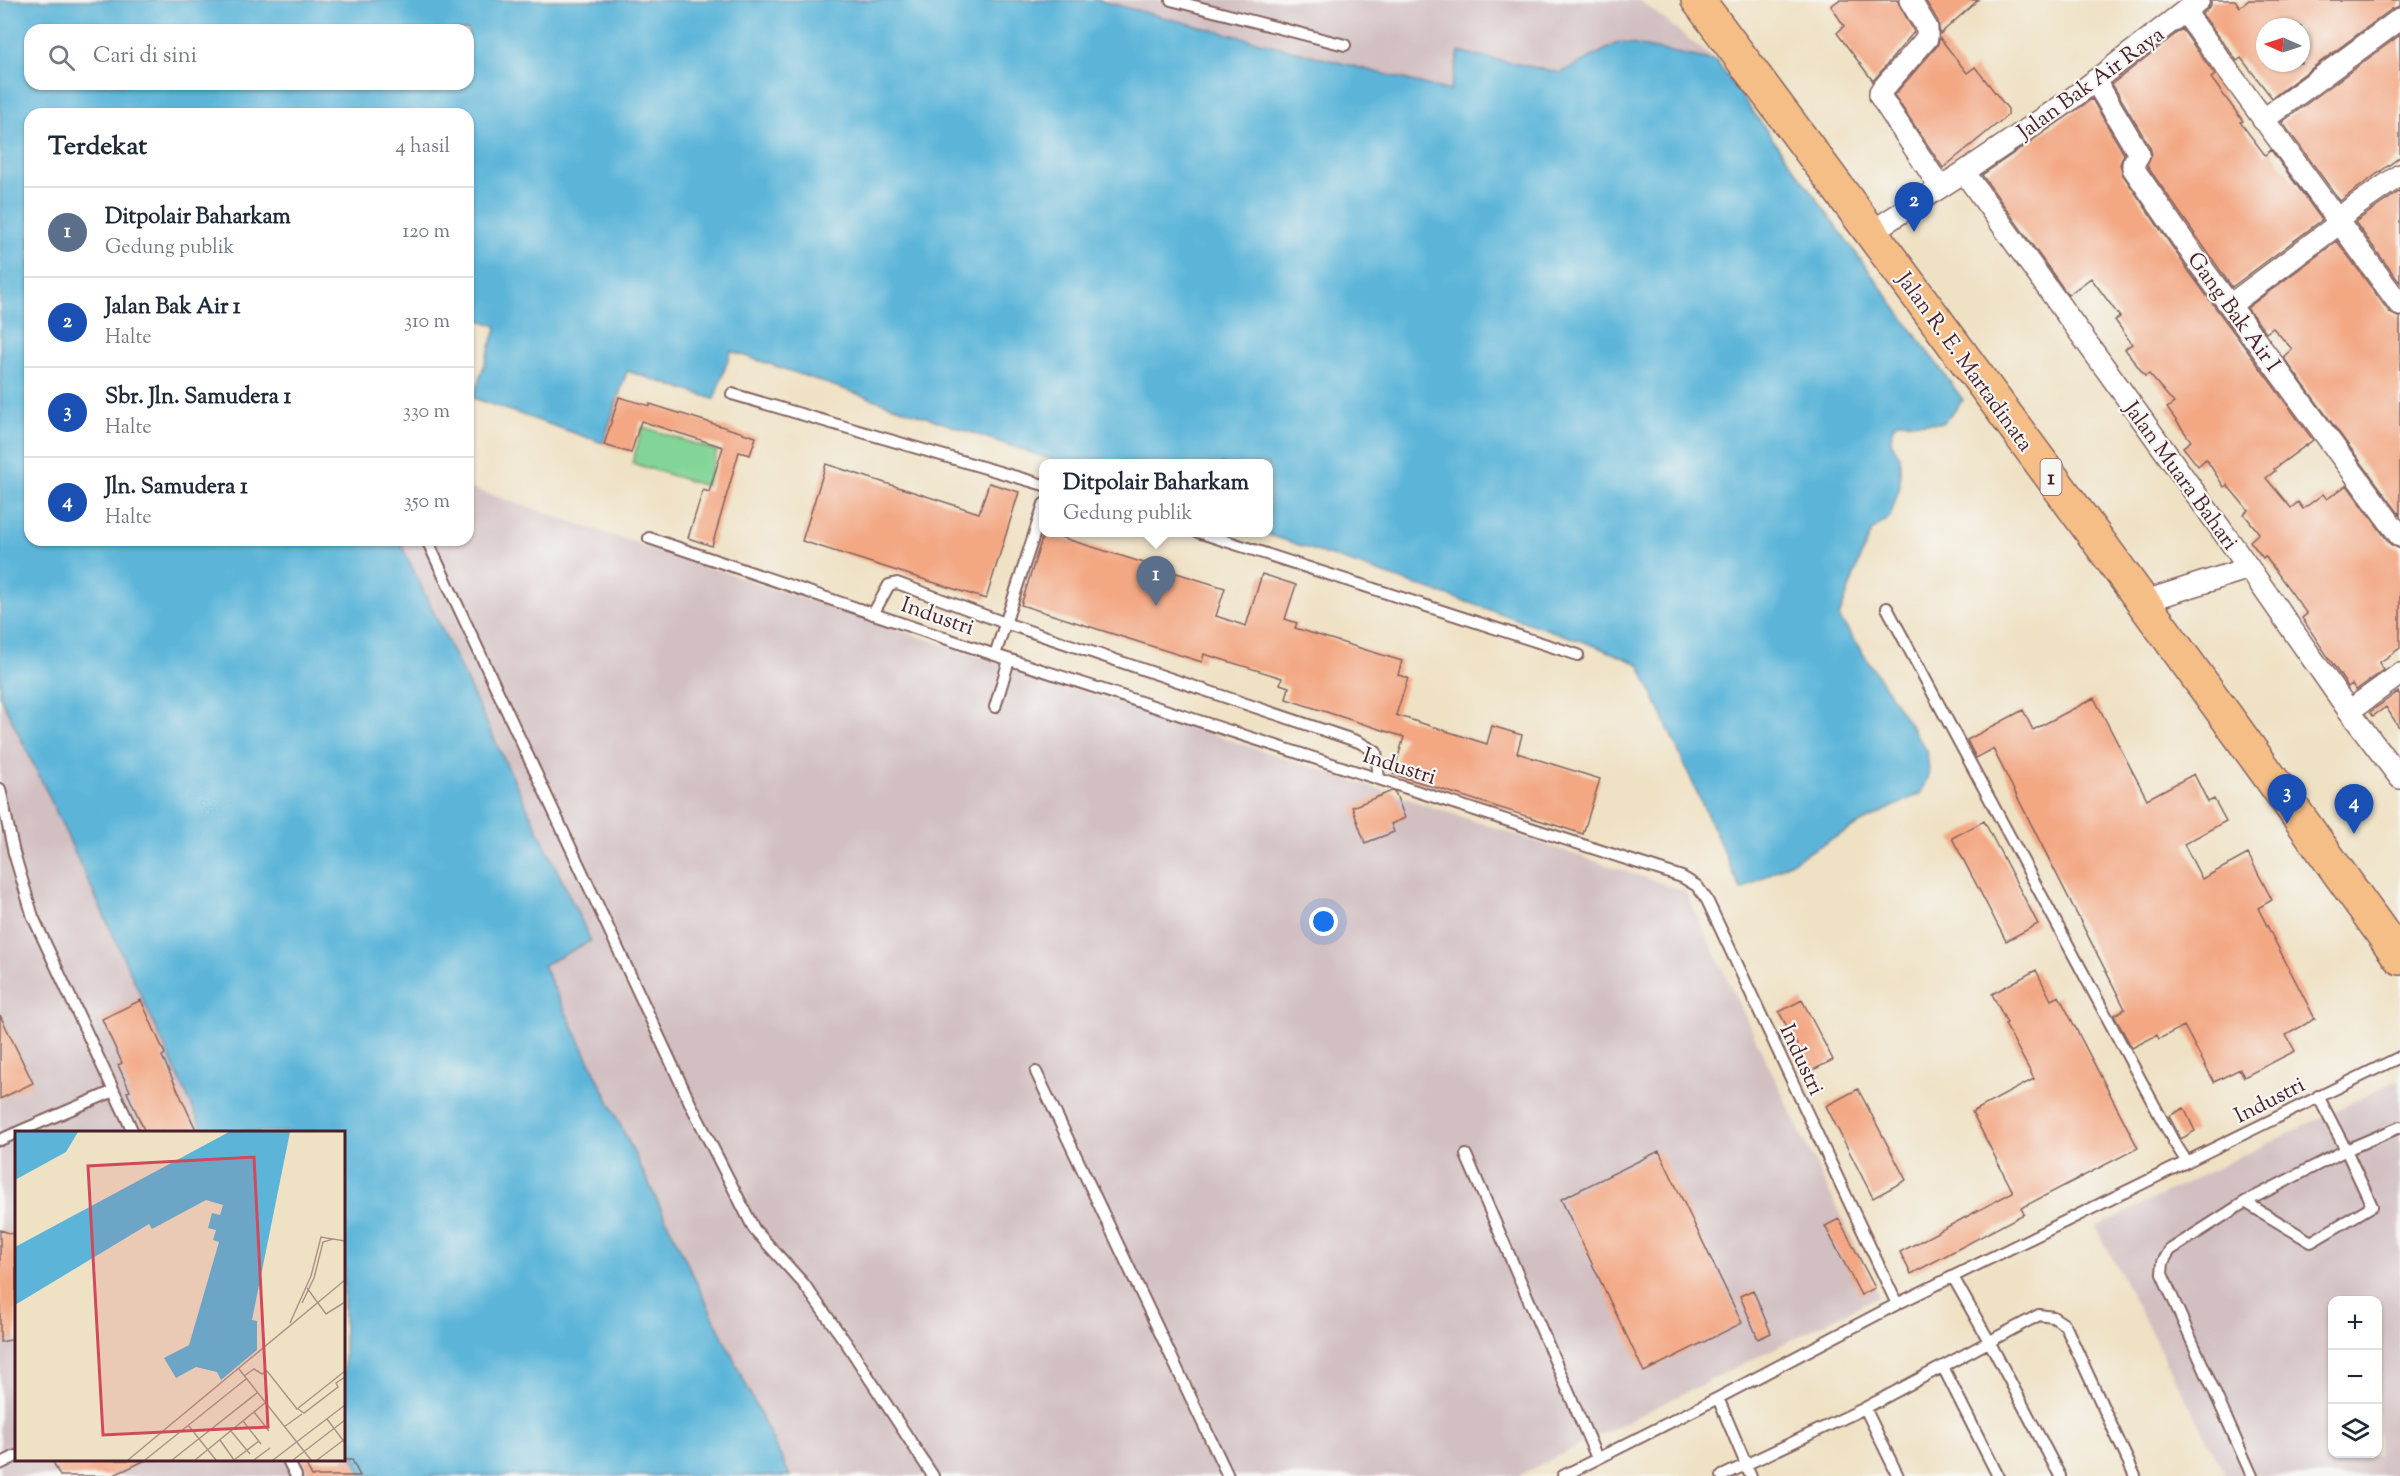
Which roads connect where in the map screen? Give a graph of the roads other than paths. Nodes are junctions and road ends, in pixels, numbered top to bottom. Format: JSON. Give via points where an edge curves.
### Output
{"nodes":[{"id":1,"x":1171,"y":0,"type":"edge"},
{"id":2,"x":1698,"y":0,"type":"edge"},
{"id":3,"x":1722,"y":0,"type":"edge"},
{"id":4,"x":1910,"y":0,"type":"edge"},
{"id":5,"x":2192,"y":6,"type":"edge"},
{"id":6,"x":2400,"y":19,"type":"edge"},
{"id":7,"x":1345,"y":45,"type":"dead end"},
{"id":8,"x":2095,"y":80,"type":"junction"},
{"id":9,"x":2263,"y":120,"type":"junction"},
{"id":10,"x":1964,"y":172,"type":"junction"},
{"id":11,"x":2400,"y":175,"type":"edge"},
{"id":12,"x":1940,"y":187,"type":"junction"},
{"id":13,"x":2339,"y":220,"type":"junction"},
{"id":14,"x":1877,"y":227,"type":"junction"},
{"id":15,"x":2230,"y":305,"type":"junction"},
{"id":16,"x":2400,"y":305,"type":"edge"},
{"id":17,"x":732,"y":394,"type":"dead end"},
{"id":18,"x":1039,"y":484,"type":"edge"},
{"id":19,"x":1039,"y":519,"type":"edge"},
{"id":20,"x":2400,"y":536,"type":"edge"},
{"id":21,"x":1213,"y":537,"type":"edge"},
{"id":22,"x":649,"y":538,"type":"dead end"},
{"id":23,"x":430,"y":546,"type":"edge"},
{"id":24,"x":2249,"y":568,"type":"junction"},
{"id":25,"x":2151,"y":602,"type":"junction"},
{"id":26,"x":1887,"y":608,"type":"dead end"},
{"id":27,"x":873,"y":614,"type":"junction"},
{"id":28,"x":1005,"y":623,"type":"junction"},
{"id":29,"x":995,"y":655,"type":"junction"},
{"id":30,"x":1578,"y":656,"type":"dead end"},
{"id":31,"x":1009,"y":660,"type":"junction"},
{"id":32,"x":2400,"y":674,"type":"edge"},
{"id":33,"x":995,"y":707,"type":"dead end"},
{"id":34,"x":2349,"y":711,"type":"junction"},
{"id":35,"x":2400,"y":778,"type":"edge"},
{"id":36,"x":1379,"y":779,"type":"junction"},
{"id":37,"x":0,"y":789,"type":"edge"},
{"id":38,"x":2400,"y":927,"type":"edge"},
{"id":39,"x":2400,"y":958,"type":"edge"},
{"id":40,"x":2400,"y":1057,"type":"edge"},
{"id":41,"x":1036,"y":1072,"type":"dead end"},
{"id":42,"x":114,"y":1091,"type":"junction"},
{"id":43,"x":2318,"y":1096,"type":"junction"},
{"id":44,"x":2400,"y":1127,"type":"edge"},
{"id":45,"x":22,"y":1131,"type":"edge"},
{"id":46,"x":133,"y":1131,"type":"edge"},
{"id":47,"x":15,"y":1134,"type":"edge"},
{"id":48,"x":0,"y":1140,"type":"edge"},
{"id":49,"x":2346,"y":1150,"type":"junction"},
{"id":50,"x":1466,"y":1155,"type":"dead end"},
{"id":51,"x":2187,"y":1162,"type":"junction"},
{"id":52,"x":2245,"y":1202,"type":"junction"},
{"id":53,"x":1953,"y":1277,"type":"junction"},
{"id":54,"x":1897,"y":1304,"type":"junction"},
{"id":55,"x":1989,"y":1341,"type":"junction"},
{"id":56,"x":1943,"y":1367,"type":"junction"},
{"id":57,"x":1718,"y":1398,"type":"junction"},
{"id":58,"x":1865,"y":1408,"type":"junction"},
{"id":59,"x":15,"y":1456,"type":"edge"},
{"id":60,"x":1597,"y":1458,"type":"junction"},
{"id":61,"x":288,"y":1461,"type":"edge"},
{"id":62,"x":0,"y":1464,"type":"edge"},
{"id":63,"x":1749,"y":1471,"type":"edge"},
{"id":64,"x":296,"y":1476,"type":"edge"},
{"id":65,"x":933,"y":1476,"type":"edge"},
{"id":66,"x":1228,"y":1476,"type":"edge"},
{"id":67,"x":1563,"y":1476,"type":"edge"},
{"id":68,"x":1722,"y":1476,"type":"edge"},
{"id":69,"x":1898,"y":1476,"type":"edge"},
{"id":70,"x":1998,"y":1476,"type":"edge"},
{"id":71,"x":2060,"y":1476,"type":"edge"},
{"id":72,"x":2135,"y":1476,"type":"edge"},
{"id":73,"x":2252,"y":1476,"type":"edge"}],
"edges":[{"from":1,"to":7,"type":"lane"},
{"from":2,"to":14,"type":"highway","name":"Jalan R. E. Martadinata","number":"1"},
{"from":3,"to":14,"type":"highway","name":"Jalan R. E. Martadinata","number":"1"},
{"from":4,"to":12,"type":"street","via":[[1927,28],[1927,38],[1880,92],[1880,98]]},
{"from":5,"to":8,"type":"street","name":"Jalan Bak Air Raya"},
{"from":5,"to":9,"type":"street","name":"Jalan Bak Air Raya"},
{"from":6,"to":9,"type":"street"},
{"from":8,"to":10,"type":"street","name":"Jalan Bak Air Raya"},
{"from":8,"to":15,"type":"street","name":"Gang Bak Air I","via":[[2139,154],[2133,168]]},
{"from":9,"to":13,"type":"street","name":"Jalan Bak Air Raya"},
{"from":10,"to":12,"type":"street","name":"Jalan Bak Air Raya"},
{"from":10,"to":24,"type":"street","name":"Jalan Muara Bahari"},
{"from":11,"to":13,"type":"street"},
{"from":12,"to":14,"type":"street","name":"Jalan Bak Air Raya"},
{"from":13,"to":15,"type":"street"},
{"from":13,"to":16,"type":"street","name":"Jalan Bak Air Raya"},
{"from":14,"to":25,"type":"highway","name":"Jalan R. E. Martadinata","number":"1"},
{"from":15,"to":20,"type":"street","name":"Gang Bak Air I"},
{"from":17,"to":18,"type":"lane"},
{"from":19,"to":28,"type":"lane"},
{"from":21,"to":30,"type":"lane"},
{"from":22,"to":27,"type":"lane","name":"Industri"},
{"from":23,"to":65,"type":"lane","via":[[691,1105],[754,1229],[803,1283]]},
{"from":24,"to":25,"type":"street"},
{"from":24,"to":34,"type":"street","name":"Jalan Muara Bahari"},
{"from":25,"to":38,"type":"highway","name":"Jalan R. E. Martadinata","number":"1"},
{"from":25,"to":39,"type":"highway","name":"Jalan R. E. Martadinata","number":"1"},
{"from":26,"to":51,"type":"lane"},
{"from":27,"to":28,"type":"lane","via":[[889,585],[897,583]]},
{"from":27,"to":29,"type":"lane","name":"Industri"},
{"from":28,"to":29,"type":"lane"},
{"from":28,"to":36,"type":"lane","via":[[1359,742],[1377,752]]},
{"from":29,"to":31,"type":"lane","name":"Industri"},
{"from":31,"to":33,"type":"lane"},
{"from":31,"to":36,"type":"lane","name":"Industri"},
{"from":32,"to":34,"type":"street"},
{"from":34,"to":35,"type":"street","name":"Jalan Muara Bahari"},
{"from":36,"to":54,"type":"lane","name":"Industri","via":[[1682,877],[1697,886]]},
{"from":37,"to":42,"type":"lane","via":[[33,916]]},
{"from":40,"to":43,"type":"lane","name":"Industri"},
{"from":41,"to":66,"type":"lane"},
{"from":42,"to":45,"type":"lane"},
{"from":42,"to":46,"type":"lane"},
{"from":43,"to":49,"type":"lane"},
{"from":43,"to":51,"type":"lane","name":"Industri"},
{"from":44,"to":49,"type":"lane"},
{"from":47,"to":48,"type":"lane"},
{"from":49,"to":52,"type":"lane"},
{"from":49,"to":52,"type":"lane","via":[[2372,1206],[2311,1242]]},
{"from":50,"to":60,"type":"lane"},
{"from":51,"to":53,"type":"lane","name":"Industri"},
{"from":52,"to":73,"type":"lane","via":[[2170,1250],[2162,1274]]},
{"from":53,"to":54,"type":"lane","name":"Industri"},
{"from":53,"to":55,"type":"lane"},
{"from":54,"to":57,"type":"lane","name":"Industri"},
{"from":55,"to":56,"type":"lane"},
{"from":55,"to":71,"type":"lane"},
{"from":55,"to":72,"type":"lane","via":[[2039,1315],[2054,1317],[2065,1325]]},
{"from":56,"to":58,"type":"lane"},
{"from":56,"to":70,"type":"lane"},
{"from":57,"to":60,"type":"lane","name":"Industri"},
{"from":57,"to":63,"type":"lane"},
{"from":58,"to":63,"type":"lane"},
{"from":58,"to":69,"type":"lane"},
{"from":59,"to":62,"type":"lane"},
{"from":60,"to":67,"type":"lane","name":"Industri"},
{"from":61,"to":64,"type":"lane"},
{"from":63,"to":68,"type":"lane"}]}
